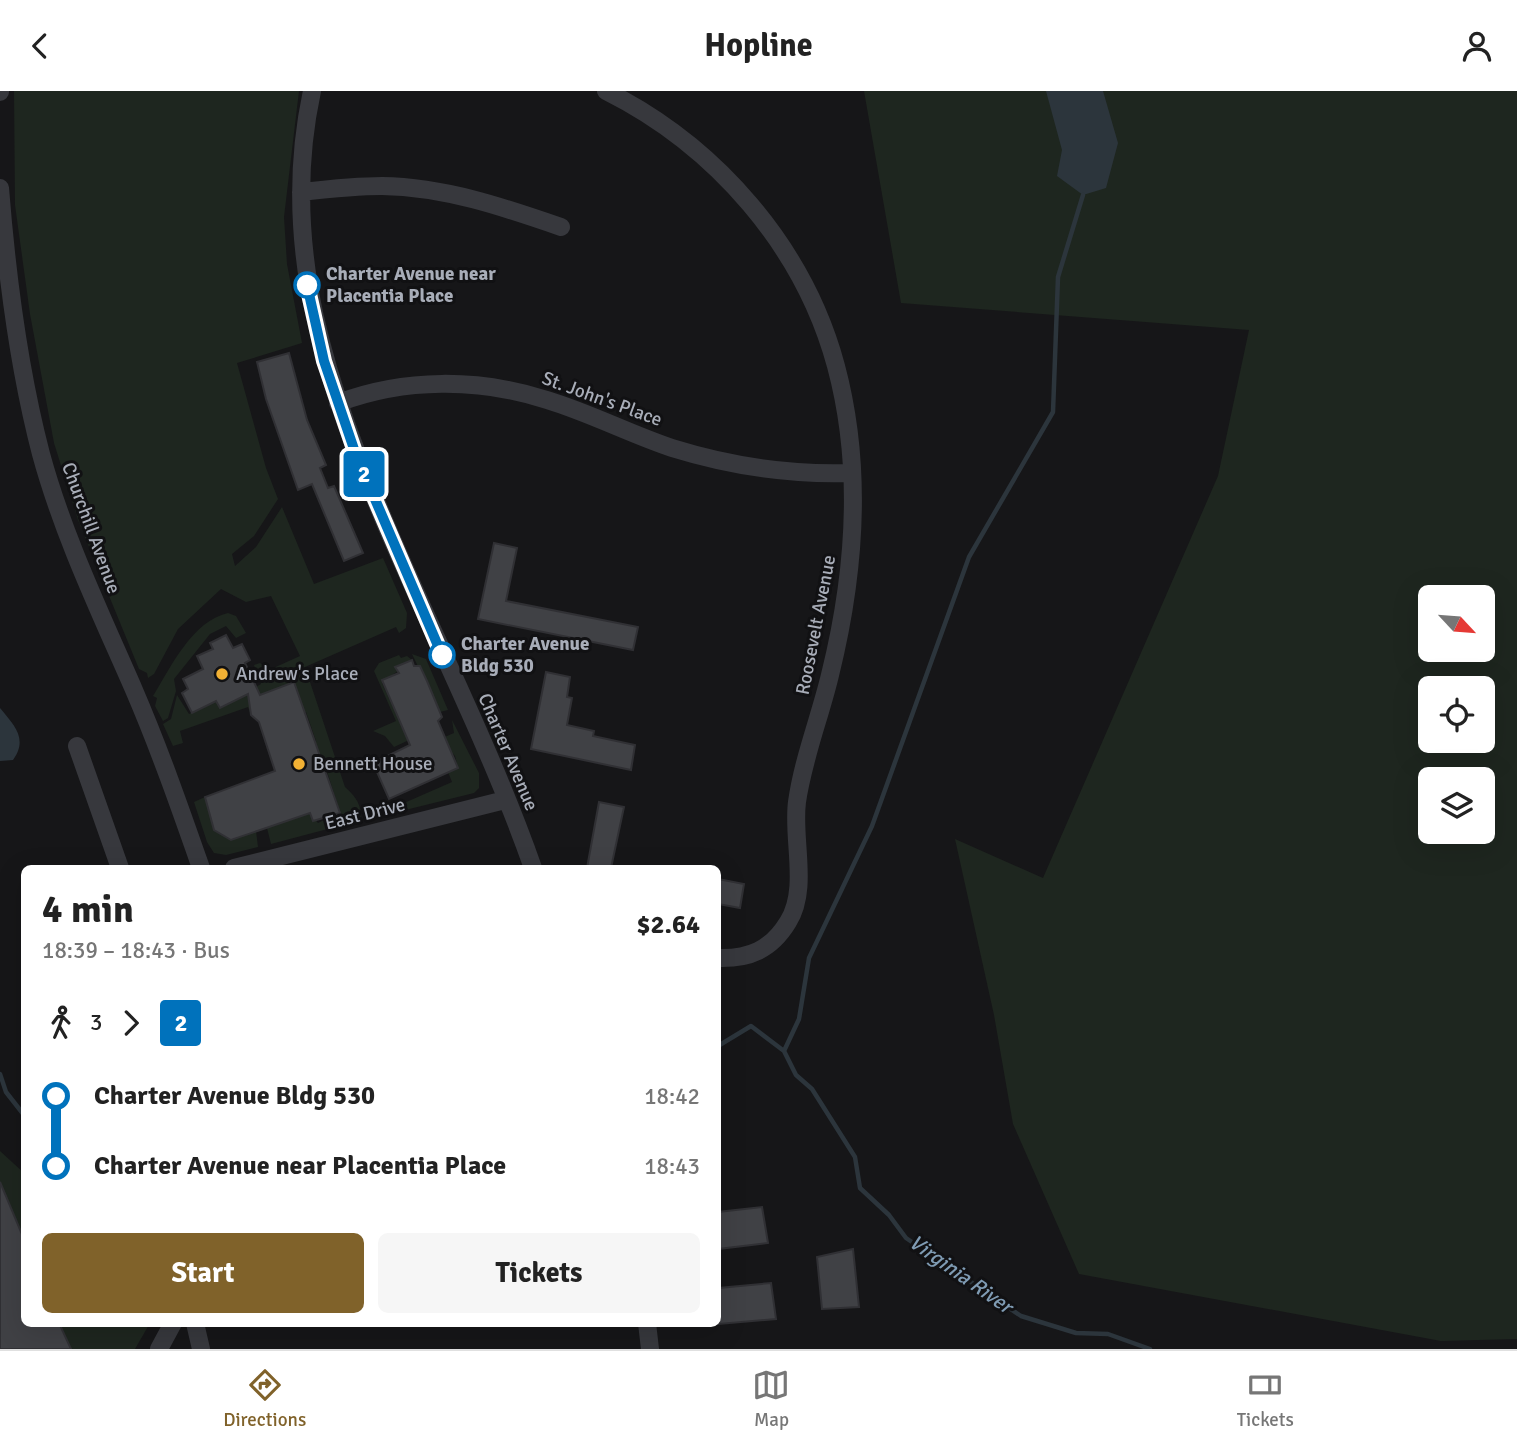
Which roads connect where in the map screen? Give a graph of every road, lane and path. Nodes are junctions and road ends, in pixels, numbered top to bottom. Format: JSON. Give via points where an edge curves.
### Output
{"nodes":[{"id":1,"x":312,"y":91,"type":"edge"},
{"id":2,"x":606,"y":91,"type":"edge"},
{"id":3,"x":0,"y":187,"type":"edge"},
{"id":4,"x":301,"y":192,"type":"junction"},
{"id":5,"x":561,"y":227,"type":"dead end"},
{"id":6,"x":3,"y":270,"type":"edge"},
{"id":7,"x":338,"y":403,"type":"junction"},
{"id":8,"x":851,"y":473,"type":"junction"},
{"id":9,"x":77,"y":746,"type":"dead end"},
{"id":10,"x":505,"y":800,"type":"junction"},
{"id":11,"x":119,"y":865,"type":"edge"},
{"id":12,"x":200,"y":865,"type":"edge"},
{"id":13,"x":246,"y":865,"type":"edge"},
{"id":14,"x":532,"y":865,"type":"edge"},
{"id":15,"x":721,"y":958,"type":"edge"},
{"id":16,"x":171,"y":1327,"type":"edge"},
{"id":17,"x":196,"y":1327,"type":"edge"},
{"id":18,"x":647,"y":1327,"type":"edge"},
{"id":19,"x":159,"y":1349,"type":"edge"},
{"id":20,"x":201,"y":1349,"type":"edge"},
{"id":21,"x":650,"y":1349,"type":"edge"}],
"edges":[{"from":1,"to":4,"type":"street","name":"Charter Avenue"},
{"from":2,"to":8,"type":"street","name":"Roosevelt Avenue","via":[[676,133],[710,163],[785,248],[810,294],[836,365],[850,432]]},
{"from":3,"to":6,"type":"street","name":"Churchill Avenue"},
{"from":4,"to":5,"type":"street","via":[[381,186],[451,193]]},
{"from":4,"to":7,"type":"street","name":"Charter Avenue","via":[[307,285]]},
{"from":6,"to":12,"type":"street","name":"Churchill Avenue","via":[[28,398],[55,496],[159,750]]},
{"from":7,"to":8,"type":"street","name":"St. John's Place","via":[[367,392],[416,384],[505,389],[711,458],[764,469]]},
{"from":7,"to":10,"type":"street","name":"Charter Avenue","via":[[356,455]]},
{"from":8,"to":15,"type":"street","name":"Roosevelt Avenue","via":[[852,558],[837,646],[797,802],[794,906],[790,920],[768,947],[746,956]]},
{"from":9,"to":11,"type":"street"},
{"from":10,"to":13,"type":"street","name":"East Drive"},
{"from":10,"to":14,"type":"street","name":"Charter Avenue"},
{"from":16,"to":19,"type":"street"},
{"from":17,"to":20,"type":"street"},
{"from":18,"to":21,"type":"street"}]}
